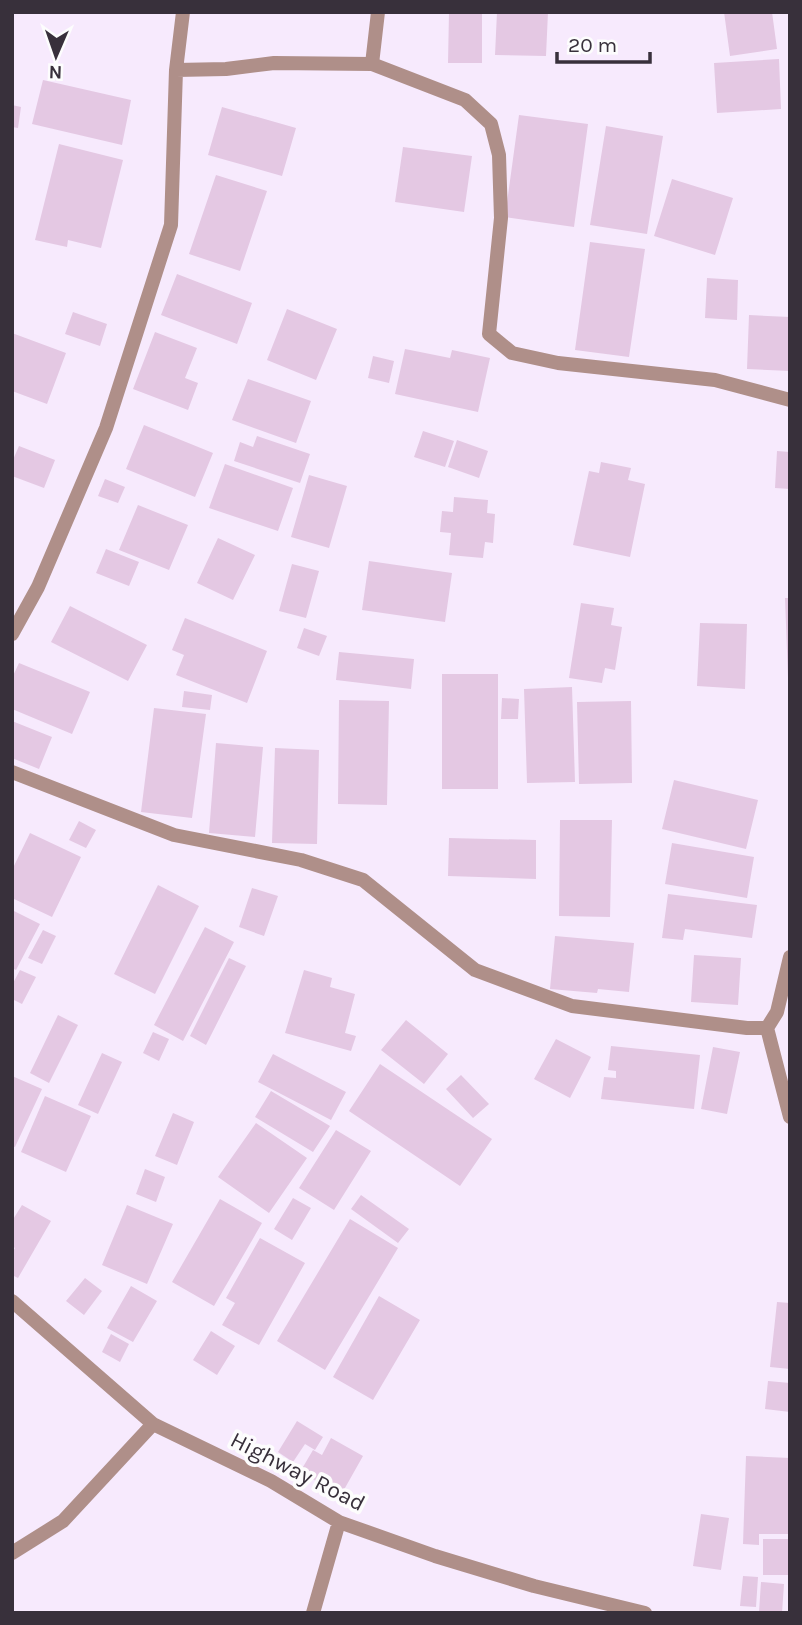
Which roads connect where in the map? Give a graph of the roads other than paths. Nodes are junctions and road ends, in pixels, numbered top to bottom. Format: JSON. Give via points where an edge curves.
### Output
{"nodes":[{"id":1,"x":183,"y":12,"type":"edge"},
{"id":2,"x":378,"y":12,"type":"edge"},
{"id":3,"x":372,"y":64,"type":"junction"},
{"id":4,"x":176,"y":70,"type":"junction"},
{"id":5,"x":790,"y":400,"type":"edge"},
{"id":6,"x":12,"y":634,"type":"edge"},
{"id":7,"x":12,"y":772,"type":"edge"},
{"id":8,"x":790,"y":957,"type":"edge"},
{"id":9,"x":767,"y":1028,"type":"junction"},
{"id":10,"x":790,"y":1117,"type":"edge"},
{"id":11,"x":12,"y":1301,"type":"edge"},
{"id":12,"x":153,"y":1424,"type":"junction"},
{"id":13,"x":339,"y":1522,"type":"junction"},
{"id":14,"x":12,"y":1553,"type":"edge"},
{"id":15,"x":313,"y":1613,"type":"edge"},
{"id":16,"x":645,"y":1613,"type":"edge"}],
"edges":[{"from":1,"to":4,"type":"street"},
{"from":2,"to":3,"type":"street"},
{"from":3,"to":4,"type":"street","via":[[274,63]]},
{"from":3,"to":5,"type":"street","via":[[465,100],[491,124],[499,155],[500,218],[489,334],[512,353],[558,363],[715,380]]},
{"from":4,"to":6,"type":"street","via":[[171,225],[106,428],[38,587]]},
{"from":7,"to":9,"type":"street","via":[[174,835],[301,860],[363,880],[475,970],[572,1006]]},
{"from":8,"to":9,"type":"street","via":[[777,1012]]},
{"from":9,"to":10,"type":"street"},
{"from":11,"to":12,"type":"street","name":"Highway Road"},
{"from":12,"to":13,"type":"street","name":"Highway Road","via":[[271,1481]]},
{"from":12,"to":14,"type":"street","via":[[63,1521]]},
{"from":13,"to":15,"type":"street"},
{"from":13,"to":16,"type":"street","name":"Highway Road","via":[[534,1586]]}]}
